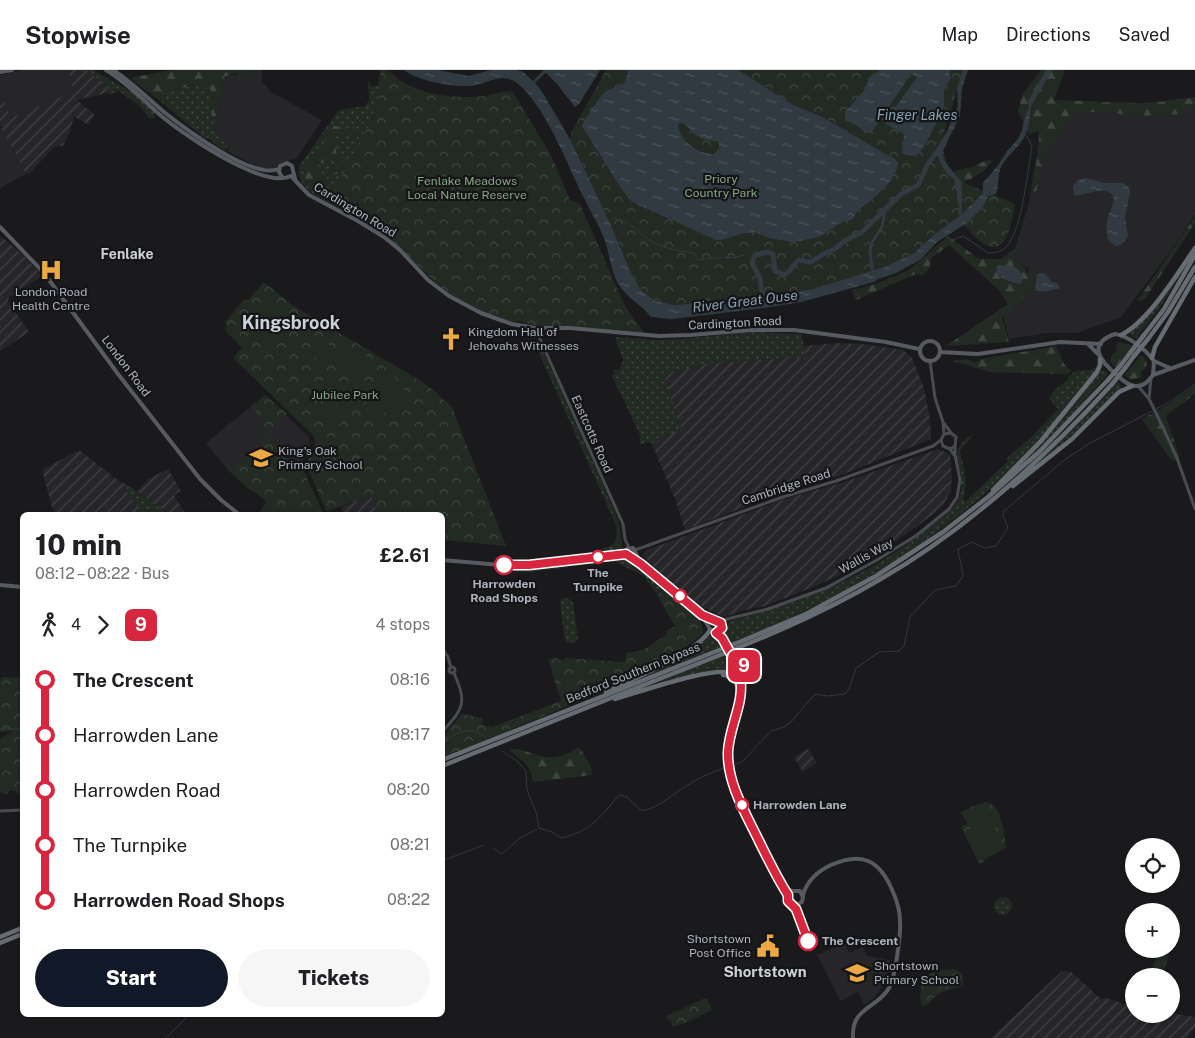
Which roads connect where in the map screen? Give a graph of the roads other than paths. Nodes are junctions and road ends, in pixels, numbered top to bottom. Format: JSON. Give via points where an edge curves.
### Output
{"nodes":[{"id":1,"x":12,"y":70,"type":"edge"},
{"id":2,"x":106,"y":70,"type":"edge"},
{"id":3,"x":113,"y":70,"type":"edge"},
{"id":4,"x":0,"y":72,"type":"edge"},
{"id":5,"x":278,"y":169,"type":"junction"},
{"id":6,"x":293,"y":171,"type":"junction"},
{"id":7,"x":291,"y":176,"type":"junction"},
{"id":8,"x":282,"y":177,"type":"junction"},
{"id":9,"x":296,"y":182,"type":"junction"},
{"id":10,"x":0,"y":227,"type":"edge"},
{"id":11,"x":1195,"y":248,"type":"edge"},
{"id":12,"x":1195,"y":255,"type":"edge"},
{"id":13,"x":1195,"y":267,"type":"edge"},
{"id":14,"x":1195,"y":277,"type":"edge"},
{"id":15,"x":535,"y":328,"type":"junction"},
{"id":16,"x":1121,"y":335,"type":"junction"},
{"id":17,"x":1146,"y":337,"type":"junction"},
{"id":18,"x":1087,"y":344,"type":"junction"},
{"id":19,"x":1101,"y":344,"type":"junction"},
{"id":20,"x":920,"y":349,"type":"junction"},
{"id":21,"x":940,"y":352,"type":"junction"},
{"id":22,"x":1099,"y":357,"type":"junction"},
{"id":23,"x":1153,"y":360,"type":"junction"},
{"id":24,"x":1195,"y":360,"type":"edge"},
{"id":25,"x":930,"y":361,"type":"junction"},
{"id":26,"x":1171,"y":368,"type":"junction"},
{"id":27,"x":1152,"y":376,"type":"junction"},
{"id":28,"x":1110,"y":382,"type":"junction"},
{"id":29,"x":1132,"y":386,"type":"junction"},
{"id":30,"x":1138,"y":386,"type":"junction"},
{"id":31,"x":1149,"y":399,"type":"junction"},
{"id":32,"x":943,"y":422,"type":"junction"},
{"id":33,"x":951,"y":433,"type":"junction"},
{"id":34,"x":944,"y":434,"type":"junction"},
{"id":35,"x":941,"y":440,"type":"junction"},
{"id":36,"x":933,"y":446,"type":"junction"},
{"id":37,"x":943,"y":446,"type":"junction"},
{"id":38,"x":955,"y":446,"type":"junction"},
{"id":39,"x":950,"y":449,"type":"junction"},
{"id":40,"x":955,"y":455,"type":"junction"},
{"id":41,"x":1002,"y":493,"type":"junction"},
{"id":42,"x":988,"y":497,"type":"junction"},
{"id":43,"x":1195,"y":509,"type":"edge"},
{"id":44,"x":236,"y":512,"type":"edge"},
{"id":45,"x":629,"y":548,"type":"junction"},
{"id":46,"x":635,"y":551,"type":"junction"},
{"id":47,"x":629,"y":555,"type":"junction"},
{"id":48,"x":613,"y":556,"type":"junction"},
{"id":49,"x":445,"y":560,"type":"edge"},
{"id":50,"x":641,"y":564,"type":"junction"},
{"id":51,"x":661,"y":581,"type":"junction"},
{"id":52,"x":0,"y":585,"type":"edge"},
{"id":53,"x":20,"y":587,"type":"edge"},
{"id":54,"x":702,"y":615,"type":"junction"},
{"id":55,"x":729,"y":620,"type":"junction"},
{"id":56,"x":717,"y":621,"type":"junction"},
{"id":57,"x":709,"y":628,"type":"junction"},
{"id":58,"x":722,"y":628,"type":"junction"},
{"id":59,"x":716,"y":633,"type":"junction"},
{"id":60,"x":722,"y":638,"type":"junction"},
{"id":61,"x":445,"y":652,"type":"edge"},
{"id":62,"x":737,"y":665,"type":"junction"},
{"id":63,"x":707,"y":674,"type":"junction"},
{"id":64,"x":734,"y":674,"type":"junction"},
{"id":65,"x":740,"y":677,"type":"junction"},
{"id":66,"x":740,"y":702,"type":"junction"},
{"id":67,"x":583,"y":707,"type":"junction"},
{"id":68,"x":445,"y":728,"type":"edge"},
{"id":69,"x":445,"y":759,"type":"edge"},
{"id":70,"x":445,"y":765,"type":"edge"},
{"id":71,"x":20,"y":810,"type":"edge"},
{"id":72,"x":0,"y":811,"type":"edge"},
{"id":73,"x":807,"y":885,"type":"junction"},
{"id":74,"x":783,"y":887,"type":"junction"},
{"id":75,"x":798,"y":890,"type":"junction"},
{"id":76,"x":792,"y":891,"type":"junction"},
{"id":77,"x":788,"y":895,"type":"junction"},
{"id":78,"x":802,"y":895,"type":"junction"},
{"id":79,"x":20,"y":929,"type":"edge"},
{"id":80,"x":20,"y":935,"type":"edge"},
{"id":81,"x":0,"y":937,"type":"edge"},
{"id":82,"x":0,"y":943,"type":"edge"},
{"id":83,"x":853,"y":1038,"type":"edge"}],
"edges":[{"from":1,"to":4,"type":"main road"},
{"from":2,"to":8,"type":"main road","via":[[159,114],[223,158],[261,175]]},
{"from":3,"to":5,"type":"main road","via":[[175,121],[231,157],[262,171]]},
{"from":5,"to":6,"type":"main road","via":[[287,163]]},
{"from":5,"to":8,"type":"main road"},
{"from":6,"to":7,"type":"main road"},
{"from":6,"to":9,"type":"main road","name":"Cardington Road"},
{"from":7,"to":8,"type":"main road"},
{"from":7,"to":9,"type":"main road","name":"Cardington Road"},
{"from":9,"to":15,"type":"main road","name":"Cardington Road","via":[[309,195],[384,237],[449,296],[481,313]]},
{"from":10,"to":44,"type":"main road","name":"London Road","via":[[40,268],[200,478]]},
{"from":11,"to":16,"type":"highway","via":[[1147,314]]},
{"from":12,"to":17,"type":"highway","name":"Bedford Southern Bypass"},
{"from":13,"to":17,"type":"highway","name":"Bedford Southern Bypass","via":[[1168,312]]},
{"from":14,"to":23,"type":"highway","via":[[1154,347]]},
{"from":15,"to":20,"type":"main road","name":"Cardington Road","via":[[659,336],[794,330]]},
{"from":15,"to":45,"type":"street","name":"Eastcotts Road","via":[[623,524]]},
{"from":16,"to":19,"type":"main road","via":[[1108,336]]},
{"from":16,"to":23,"type":"main road"},
{"from":17,"to":28,"type":"highway","name":"Bedford Southern Bypass","bridge":true},
{"from":18,"to":19,"type":"main road"},
{"from":18,"to":21,"type":"main road","via":[[1060,342],[978,354]]},
{"from":18,"to":22,"type":"main road"},
{"from":19,"to":22,"type":"main road"},
{"from":20,"to":21,"type":"main road","via":[[930,341],[938,345]]},
{"from":20,"to":25,"type":"main road","via":[[922,358]]},
{"from":21,"to":25,"type":"main road"},
{"from":22,"to":29,"type":"main road"},
{"from":22,"to":42,"type":"highway","via":[[1097,372],[1063,415]]},
{"from":23,"to":26,"type":"main road"},
{"from":23,"to":27,"type":"main road"},
{"from":24,"to":26,"type":"main road"},
{"from":25,"to":32,"type":"street"},
{"from":26,"to":27,"type":"main road"},
{"from":27,"to":30,"type":"main road"},
{"from":27,"to":31,"type":"street"},
{"from":28,"to":41,"type":"highway","name":"Bedford Southern Bypass","via":[[1073,428]]},
{"from":28,"to":42,"type":"highway","name":"Bedford Southern Bypass","via":[[1040,452]]},
{"from":29,"to":30,"type":"main road"},
{"from":29,"to":41,"type":"highway","via":[[1120,392],[1053,455]]},
{"from":30,"to":31,"type":"street"},
{"from":31,"to":43,"type":"street","via":[[1177,458]]},
{"from":32,"to":33,"type":"street"},
{"from":32,"to":34,"type":"street"},
{"from":33,"to":34,"type":"street"},
{"from":33,"to":38,"type":"street","via":[[956,437]]},
{"from":34,"to":35,"type":"street"},
{"from":35,"to":36,"type":"street","name":"Cambridge Road"},
{"from":35,"to":37,"type":"street"},
{"from":36,"to":37,"type":"street"},
{"from":36,"to":46,"type":"street","name":"Cambridge Road"},
{"from":37,"to":39,"type":"street"},
{"from":38,"to":39,"type":"street"},
{"from":38,"to":40,"type":"street","name":"Wallis Way"},
{"from":39,"to":40,"type":"street","name":"Wallis Way"},
{"from":40,"to":55,"type":"street","name":"Wallis Way","via":[[960,480],[954,503],[901,546],[826,588]]},
{"from":41,"to":67,"type":"highway","name":"Bedford Southern Bypass","via":[[911,560],[808,618]]},
{"from":42,"to":67,"type":"highway","name":"Bedford Southern Bypass","via":[[908,556],[806,614]]},
{"from":45,"to":46,"type":"main road"},
{"from":45,"to":47,"type":"main road"},
{"from":46,"to":47,"type":"main road"},
{"from":46,"to":50,"type":"main road"},
{"from":47,"to":48,"type":"main road"},
{"from":47,"to":50,"type":"main road"},
{"from":48,"to":49,"type":"main road","via":[[514,566]]},
{"from":48,"to":51,"type":"main road","via":[[628,560]]},
{"from":50,"to":51,"type":"main road"},
{"from":51,"to":54,"type":"main road"},
{"from":52,"to":53,"type":"main road"},
{"from":54,"to":56,"type":"main road"},
{"from":54,"to":57,"type":"main road"},
{"from":55,"to":56,"type":"street","name":"Wallis Way"},
{"from":55,"to":58,"type":"street"},
{"from":56,"to":57,"type":"main road"},
{"from":56,"to":58,"type":"main road"},
{"from":57,"to":59,"type":"main road"},
{"from":57,"to":67,"type":"highway","via":[[704,638],[680,654]]},
{"from":58,"to":59,"type":"main road"},
{"from":58,"to":60,"type":"main road"},
{"from":59,"to":60,"type":"main road"},
{"from":60,"to":62,"type":"main road","bridge":true},
{"from":61,"to":68,"type":"street","via":[[451,668],[449,672],[454,673],[462,694],[458,713]]},
{"from":62,"to":64,"type":"main road"},
{"from":62,"to":65,"type":"main road","via":[[746,668]]},
{"from":63,"to":64,"type":"highway"},
{"from":63,"to":66,"type":"highway","via":[[732,677]]},
{"from":63,"to":67,"type":"highway"},
{"from":64,"to":65,"type":"main road"},
{"from":65,"to":66,"type":"main road"},
{"from":66,"to":74,"type":"main road","via":[[731,729],[729,770],[747,816]]},
{"from":67,"to":69,"type":"highway","name":"Bedford Southern Bypass"},
{"from":67,"to":70,"type":"highway","name":"Bedford Southern Bypass"},
{"from":71,"to":72,"type":"street"},
{"from":73,"to":75,"type":"main road"},
{"from":73,"to":78,"type":"main road"},
{"from":73,"to":83,"type":"main road","via":[[830,866],[847,859],[863,859],[884,873],[898,904],[900,928],[892,982],[886,992],[859,1014]]},
{"from":74,"to":76,"type":"main road"},
{"from":74,"to":77,"type":"main road"},
{"from":75,"to":76,"type":"main road"},
{"from":75,"to":78,"type":"main road"},
{"from":76,"to":77,"type":"main road"},
{"from":77,"to":78,"type":"main road","via":[[790,903],[796,905],[802,902]]},
{"from":79,"to":81,"type":"highway"},
{"from":80,"to":82,"type":"highway"}]}
